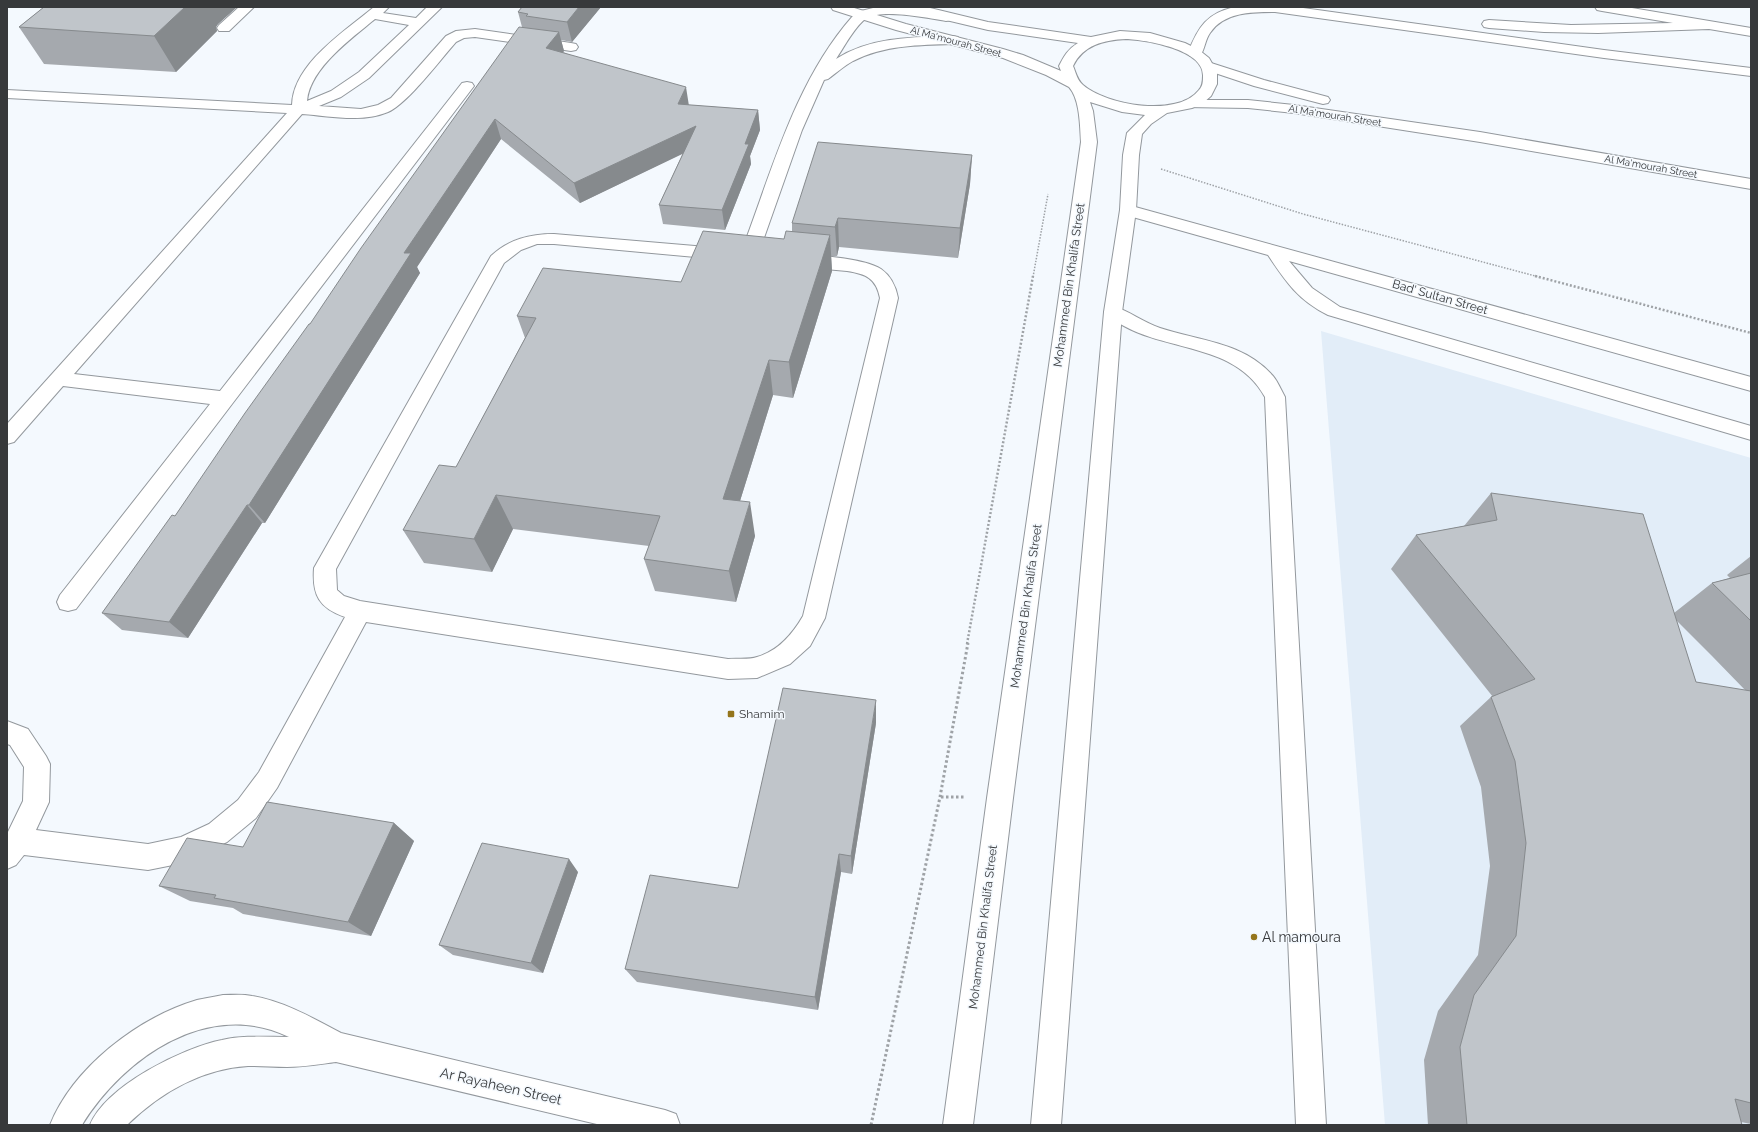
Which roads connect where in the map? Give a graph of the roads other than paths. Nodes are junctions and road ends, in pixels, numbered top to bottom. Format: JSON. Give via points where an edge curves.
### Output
{"nodes":[{"id":1,"x":247,"y":7,"type":"edge"},
{"id":2,"x":435,"y":7,"type":"edge"},
{"id":3,"x":838,"y":7,"type":"edge"},
{"id":4,"x":909,"y":7,"type":"edge"},
{"id":5,"x":1347,"y":7,"type":"edge"},
{"id":6,"x":1602,"y":7,"type":"edge"},
{"id":7,"x":378,"y":11,"type":"edge"},
{"id":8,"x":862,"y":16,"type":"junction"},
{"id":9,"x":946,"y":17,"type":"junction"},
{"id":10,"x":419,"y":22,"type":"junction"},
{"id":11,"x":1708,"y":25,"type":"junction"},
{"id":12,"x":224,"y":28,"type":"dead end"},
{"id":13,"x":1751,"y":32,"type":"edge"},
{"id":14,"x":953,"y":40,"type":"junction"},
{"id":15,"x":1091,"y":41,"type":"junction"},
{"id":16,"x":571,"y":48,"type":"dead end"},
{"id":17,"x":1195,"y":53,"type":"junction"},
{"id":18,"x":1208,"y":66,"type":"junction"},
{"id":19,"x":1751,"y":72,"type":"edge"},
{"id":20,"x":814,"y":83,"type":"junction"},
{"id":21,"x":1075,"y":85,"type":"junction"},
{"id":22,"x":467,"y":86,"type":"dead end"},
{"id":23,"x":7,"y":94,"type":"edge"},
{"id":24,"x":1189,"y":104,"type":"junction"},
{"id":25,"x":299,"y":110,"type":"junction"},
{"id":26,"x":1162,"y":110,"type":"junction"},
{"id":27,"x":1480,"y":137,"type":"junction"},
{"id":28,"x":1751,"y":184,"type":"edge"},
{"id":29,"x":1128,"y":210,"type":"junction"},
{"id":30,"x":1274,"y":251,"type":"junction"},
{"id":31,"x":749,"y":255,"type":"junction"},
{"id":32,"x":1113,"y":312,"type":"junction"},
{"id":33,"x":59,"y":379,"type":"junction"},
{"id":34,"x":1751,"y":384,"type":"edge"},
{"id":35,"x":226,"y":399,"type":"junction"},
{"id":36,"x":1751,"y":433,"type":"edge"},
{"id":37,"x":7,"y":437,"type":"edge"},
{"id":38,"x":68,"y":602,"type":"dead end"},
{"id":39,"x":360,"y":611,"type":"junction"},
{"id":40,"x":7,"y":732,"type":"edge"},
{"id":41,"x":12,"y":848,"type":"edge"},
{"id":42,"x":336,"y":1047,"type":"junction"},
{"id":43,"x":65,"y":1125,"type":"edge"},
{"id":44,"x":105,"y":1125,"type":"edge"},
{"id":45,"x":665,"y":1125,"type":"edge"},
{"id":46,"x":958,"y":1125,"type":"edge"},
{"id":47,"x":1046,"y":1125,"type":"edge"},
{"id":48,"x":1311,"y":1125,"type":"edge"}],
"edges":[{"from":1,"to":12,"type":"main road"},
{"from":2,"to":10,"type":"main road"},
{"from":3,"to":8,"type":"main road","name":"Al Ma'mourah Street"},
{"from":4,"to":9,"type":"main road","name":"Al Ma'mourah Street"},
{"from":5,"to":11,"type":"main road","via":[[1449,20],[1546,28],[1630,29]]},
{"from":6,"to":11,"type":"main road"},
{"from":7,"to":10,"type":"main road"},
{"from":7,"to":25,"type":"main road","via":[[326,56],[308,77],[302,88]]},
{"from":8,"to":9,"type":"main road","via":[[888,10]]},
{"from":8,"to":14,"type":"main road","name":"Al Ma'mourah Street"},
{"from":8,"to":20,"type":"main road","via":[[836,47]]},
{"from":9,"to":15,"type":"main road","name":"Al Ma'mourah Street","via":[[1022,32]]},
{"from":10,"to":25,"type":"main road","via":[[364,75],[336,94]]},
{"from":11,"to":13,"type":"main road"},
{"from":14,"to":20,"type":"main road","via":[[914,40],[878,46],[847,59]]},
{"from":14,"to":21,"type":"main road","name":"Al Ma'mourah Street","via":[[1016,58],[1045,69]]},
{"from":15,"to":17,"type":"main road","via":[[1107,36],[1144,36],[1164,39]]},
{"from":15,"to":21,"type":"main road","name":"Mohammed Bin Khalifa Street","via":[[1073,52],[1066,66]]},
{"from":16,"to":25,"type":"main road","via":[[475,33],[461,34],[451,39],[396,101],[382,109],[361,113]]},
{"from":17,"to":18,"type":"main road"},
{"from":17,"to":19,"type":"main road","via":[[1202,36],[1217,18],[1245,9],[1275,8]]},
{"from":18,"to":24,"type":"main road","via":[[1211,83],[1207,91]]},
{"from":18,"to":27,"type":"main road","name":"Al Ma'mourah Street","via":[[1285,91],[1388,113]]},
{"from":20,"to":31,"type":"main road","via":[[797,122]]},
{"from":21,"to":26,"type":"main road","name":"Al Ma'mourah Street","via":[[1100,102],[1130,110]]},
{"from":21,"to":46,"type":"main road","name":"Mohammed Bin Khalifa Street","via":[[1086,111],[1089,142]]},
{"from":22,"to":35,"type":"main road"},
{"from":23,"to":25,"type":"main road"},
{"from":24,"to":26,"type":"main road"},
{"from":24,"to":27,"type":"main road","name":"Al Ma'mourah Street","via":[[1271,106]]},
{"from":25,"to":33,"type":"main road"},
{"from":26,"to":29,"type":"main road","via":[[1146,121],[1135,133]]},
{"from":27,"to":28,"type":"main road","name":"Al Ma'mourah Street"},
{"from":29,"to":30,"type":"main road","name":"Bad' Sultan Street"},
{"from":29,"to":32,"type":"main road"},
{"from":30,"to":34,"type":"main road","name":"Bad' Sultan Street"},
{"from":30,"to":36,"type":"main road","via":[[1300,289],[1310,298],[1334,310]]},
{"from":31,"to":39,"type":"main road","via":[[554,238],[532,240],[507,250],[497,260],[325,568],[323,583],[329,597],[342,607]]},
{"from":31,"to":39,"type":"main road","via":[[861,267],[878,275],[888,288],[889,298],[814,618],[802,639],[782,657],[756,668],[728,669]]},
{"from":32,"to":47,"type":"main road"},
{"from":32,"to":48,"type":"main road","via":[[1154,332],[1233,355],[1266,381],[1275,397]]},
{"from":33,"to":35,"type":"main road"},
{"from":33,"to":37,"type":"main road"},
{"from":35,"to":38,"type":"main road"},
{"from":39,"to":41,"type":"main road","via":[[268,780],[246,809],[218,833],[183,850],[148,857]]},
{"from":40,"to":41,"type":"main road","via":[[19,737],[37,764],[36,802]]},
{"from":42,"to":43,"type":"main road","name":"Ar Rayaheen Street","via":[[301,1028],[249,1010],[224,1010],[197,1015],[169,1026],[140,1043],[114,1064],[89,1090]]},
{"from":42,"to":44,"type":"main road","name":"Ar Rayaheen Street","via":[[295,1052],[242,1052],[208,1057],[174,1072],[144,1090]]},
{"from":42,"to":45,"type":"main road","name":"Ar Rayaheen Street"}]}
